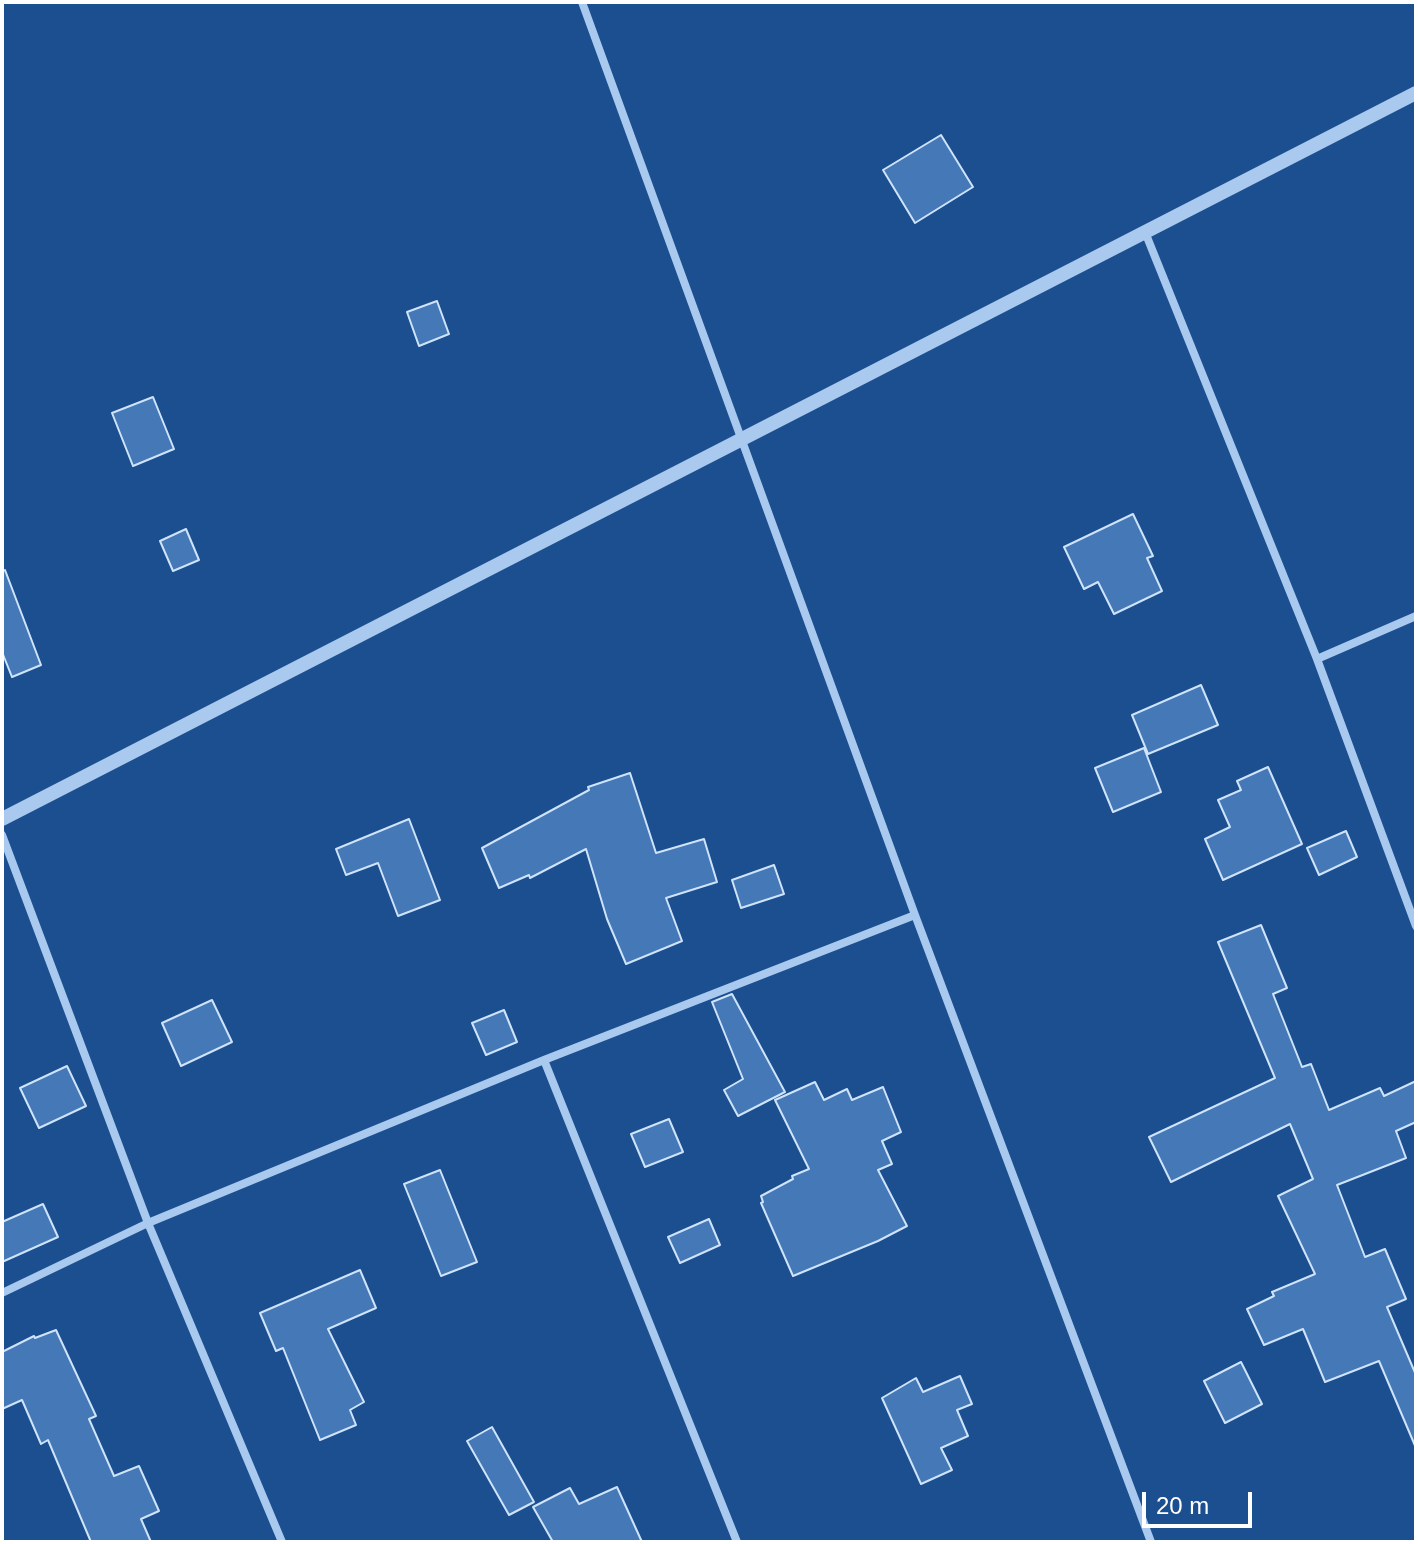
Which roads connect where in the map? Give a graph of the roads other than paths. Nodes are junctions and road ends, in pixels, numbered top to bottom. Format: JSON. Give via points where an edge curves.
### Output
{"nodes":[{"id":1,"x":582,"y":2,"type":"edge"},
{"id":2,"x":1416,"y":93,"type":"edge"},
{"id":3,"x":1145,"y":232,"type":"junction"},
{"id":4,"x":741,"y":439,"type":"junction"},
{"id":5,"x":1416,"y":616,"type":"edge"},
{"id":6,"x":1317,"y":659,"type":"junction"},
{"id":7,"x":2,"y":819,"type":"edge"},
{"id":8,"x":2,"y":835,"type":"edge"},
{"id":9,"x":915,"y":915,"type":"junction"},
{"id":10,"x":1416,"y":926,"type":"edge"},
{"id":11,"x":544,"y":1060,"type":"junction"},
{"id":12,"x":148,"y":1223,"type":"junction"},
{"id":13,"x":2,"y":1293,"type":"edge"},
{"id":14,"x":282,"y":1542,"type":"edge"},
{"id":15,"x":737,"y":1542,"type":"edge"},
{"id":16,"x":1151,"y":1542,"type":"edge"}],
"edges":[{"from":1,"to":4,"type":"street"},
{"from":2,"to":3,"type":"street"},
{"from":3,"to":4,"type":"street"},
{"from":3,"to":6,"type":"street"},
{"from":4,"to":7,"type":"street"},
{"from":4,"to":9,"type":"street"},
{"from":5,"to":6,"type":"street"},
{"from":6,"to":10,"type":"street"},
{"from":8,"to":12,"type":"street"},
{"from":9,"to":11,"type":"street"},
{"from":9,"to":16,"type":"street"},
{"from":11,"to":12,"type":"street"},
{"from":11,"to":15,"type":"street"},
{"from":12,"to":13,"type":"street"},
{"from":12,"to":14,"type":"street"}]}
